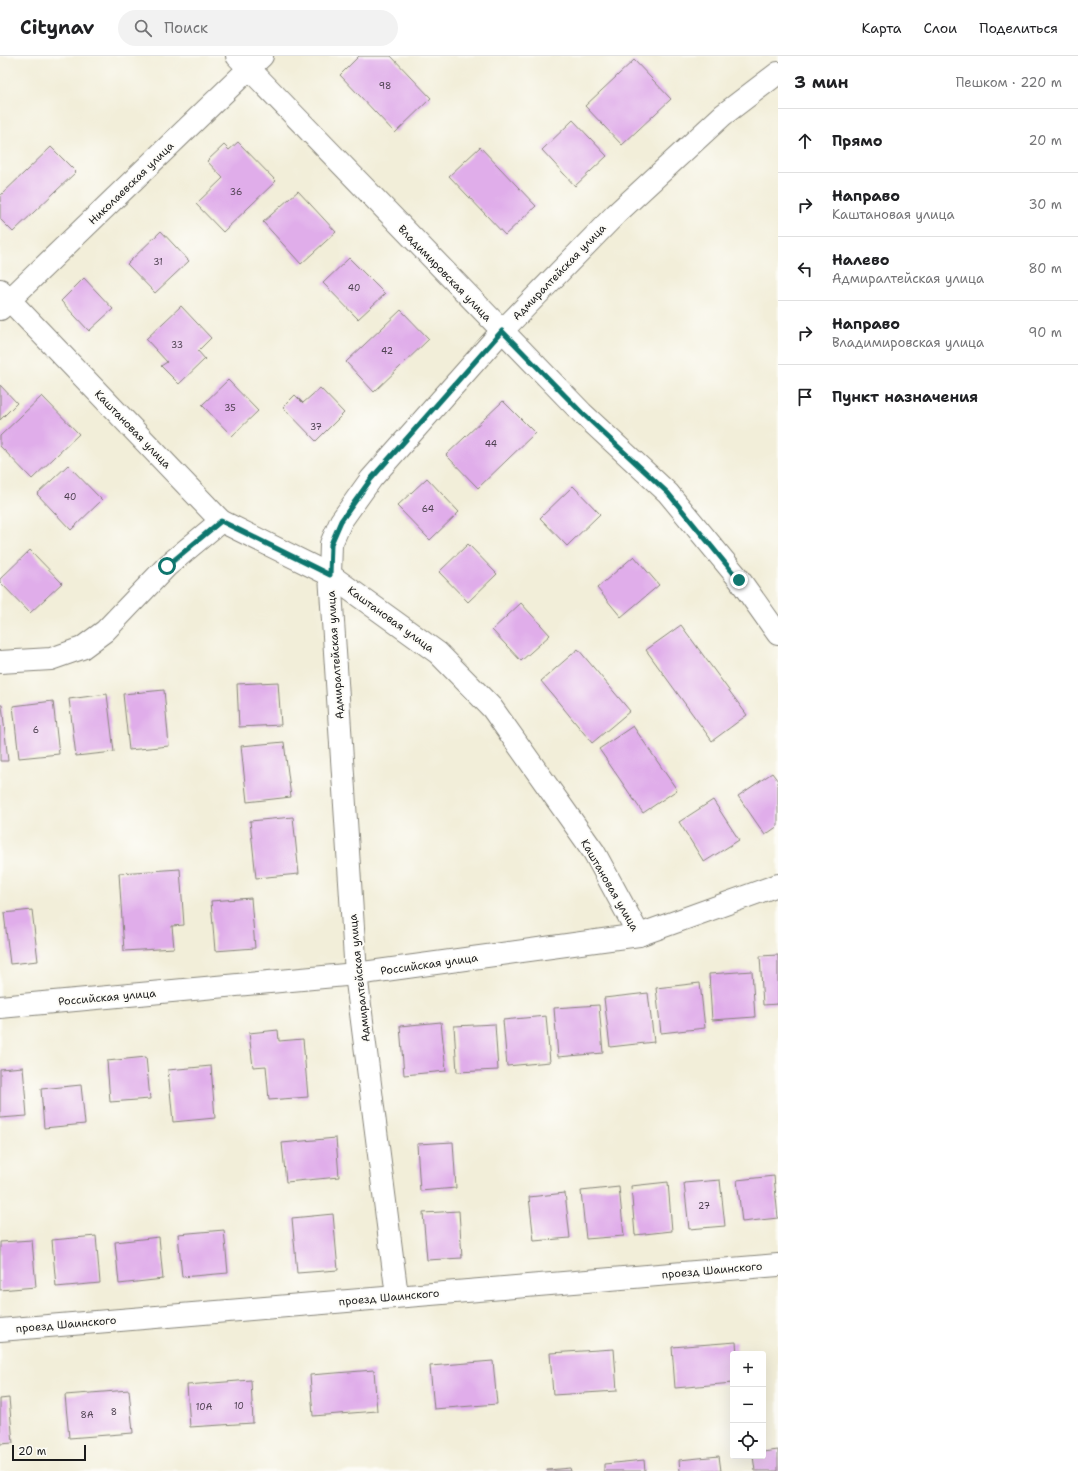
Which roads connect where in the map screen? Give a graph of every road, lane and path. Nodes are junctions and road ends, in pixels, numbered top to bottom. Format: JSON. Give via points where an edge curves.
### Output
{"nodes":[{"id":1,"x":249,"y":60,"type":"edge"},
{"id":2,"x":778,"y":73,"type":"edge"},
{"id":3,"x":3,"y":300,"type":"edge"},
{"id":4,"x":502,"y":331,"type":"junction"},
{"id":5,"x":221,"y":521,"type":"junction"},
{"id":6,"x":330,"y":575,"type":"junction"},
{"id":7,"x":778,"y":634,"type":"edge"},
{"id":8,"x":0,"y":662,"type":"edge"},
{"id":9,"x":778,"y":884,"type":"edge"},
{"id":10,"x":639,"y":935,"type":"junction"},
{"id":11,"x":356,"y":974,"type":"junction"},
{"id":12,"x":0,"y":1007,"type":"edge"},
{"id":13,"x":778,"y":1265,"type":"edge"},
{"id":14,"x":397,"y":1296,"type":"junction"},
{"id":15,"x":0,"y":1330,"type":"edge"}],
"edges":[{"from":1,"to":3,"type":"street","name":"Николаевская улица"},
{"from":1,"to":4,"type":"street","name":"Владимировская улица"},
{"from":2,"to":4,"type":"street","name":"Адмиралтейская улица","via":[[723,115],[616,214]]},
{"from":3,"to":5,"type":"street","name":"Каштановая улица"},
{"from":4,"to":6,"type":"street","name":"Адмиралтейская улица","via":[[371,479],[341,521],[331,544]]},
{"from":4,"to":7,"type":"street","name":"Владимировская улица","via":[[582,413],[668,493],[739,580]]},
{"from":5,"to":6,"type":"street","name":"Каштановая улица"},
{"from":5,"to":8,"type":"street","via":[[167,566],[105,631],[82,648],[51,659]]},
{"from":6,"to":10,"type":"street","name":"Каштановая улица","via":[[438,653],[492,708],[594,852]]},
{"from":6,"to":11,"type":"street","name":"Адмиралтейская улица"},
{"from":9,"to":10,"type":"street","name":"Российская улица"},
{"from":10,"to":11,"type":"street","name":"Российская улица"},
{"from":11,"to":12,"type":"street","name":"Российская улица"},
{"from":11,"to":14,"type":"street","name":"Адмиралтейская улица"},
{"from":13,"to":14,"type":"street","name":"проезд Шаинского"},
{"from":14,"to":15,"type":"street","name":"проезд Шаинского"}]}
